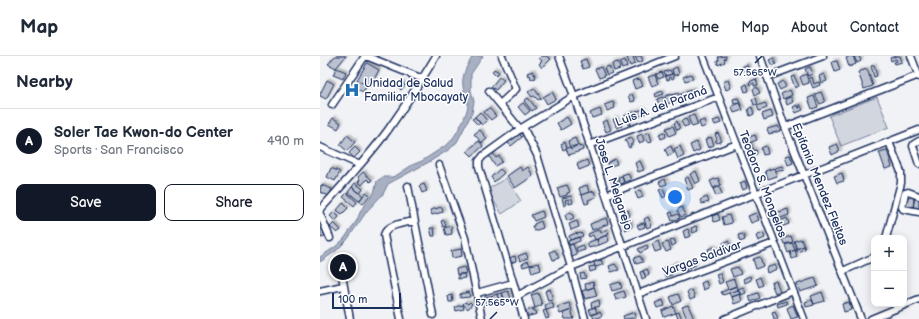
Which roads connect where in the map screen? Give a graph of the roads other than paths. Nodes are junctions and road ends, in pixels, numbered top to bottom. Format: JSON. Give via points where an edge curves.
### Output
{"nodes":[{"id":1,"x":366,"y":56,"type":"edge"},
{"id":2,"x":436,"y":56,"type":"edge"},
{"id":3,"x":502,"y":56,"type":"edge"},
{"id":4,"x":559,"y":56,"type":"edge"},
{"id":5,"x":675,"y":56,"type":"edge"},
{"id":6,"x":703,"y":56,"type":"edge"},
{"id":7,"x":760,"y":56,"type":"edge"},
{"id":8,"x":822,"y":56,"type":"edge"},
{"id":9,"x":911,"y":56,"type":"edge"},
{"id":10,"x":919,"y":76,"type":"edge"},
{"id":11,"x":767,"y":77,"type":"junction"},
{"id":12,"x":422,"y":79,"type":"junction"},
{"id":13,"x":489,"y":91,"type":"dead end"},
{"id":14,"x":574,"y":96,"type":"junction"},
{"id":15,"x":718,"y":97,"type":"junction"},
{"id":16,"x":500,"y":104,"type":"junction"},
{"id":17,"x":332,"y":105,"type":"dead end"},
{"id":18,"x":785,"y":127,"type":"junction"},
{"id":19,"x":522,"y":128,"type":"junction"},
{"id":20,"x":919,"y":130,"type":"edge"},
{"id":21,"x":919,"y":141,"type":"edge"},
{"id":22,"x":889,"y":142,"type":"junction"},
{"id":23,"x":736,"y":144,"type":"junction"},
{"id":24,"x":589,"y":145,"type":"junction"},
{"id":25,"x":320,"y":147,"type":"edge"},
{"id":26,"x":919,"y":164,"type":"edge"},
{"id":27,"x":360,"y":165,"type":"junction"},
{"id":28,"x":439,"y":165,"type":"dead end"},
{"id":29,"x":804,"y":176,"type":"junction"},
{"id":30,"x":408,"y":186,"type":"dead end"},
{"id":31,"x":755,"y":194,"type":"junction"},
{"id":32,"x":606,"y":195,"type":"junction"},
{"id":33,"x":919,"y":196,"type":"edge"},
{"id":34,"x":320,"y":210,"type":"edge"},
{"id":35,"x":919,"y":212,"type":"edge"},
{"id":36,"x":320,"y":214,"type":"edge"},
{"id":37,"x":414,"y":221,"type":"junction"},
{"id":38,"x":887,"y":235,"type":"edge"},
{"id":39,"x":330,"y":238,"type":"dead end"},
{"id":40,"x":774,"y":243,"type":"junction"},
{"id":41,"x":622,"y":247,"type":"junction"},
{"id":42,"x":871,"y":258,"type":"edge"},
{"id":43,"x":339,"y":259,"type":"dead end"},
{"id":44,"x":571,"y":267,"type":"junction"},
{"id":45,"x":843,"y":271,"type":"junction"},
{"id":46,"x":513,"y":283,"type":"junction"},
{"id":47,"x":343,"y":286,"type":"junction"},
{"id":48,"x":320,"y":291,"type":"edge"},
{"id":49,"x":793,"y":291,"type":"junction"},
{"id":50,"x":477,"y":293,"type":"junction"},
{"id":51,"x":638,"y":294,"type":"junction"},
{"id":52,"x":517,"y":296,"type":"junction"},
{"id":53,"x":919,"y":299,"type":"edge"},
{"id":54,"x":433,"y":315,"type":"dead end"},
{"id":55,"x":350,"y":319,"type":"edge"},
{"id":56,"x":401,"y":319,"type":"edge"},
{"id":57,"x":482,"y":319,"type":"edge"},
{"id":58,"x":524,"y":319,"type":"edge"},
{"id":59,"x":586,"y":319,"type":"edge"},
{"id":60,"x":646,"y":319,"type":"edge"},
{"id":61,"x":725,"y":319,"type":"edge"},
{"id":62,"x":804,"y":319,"type":"edge"},
{"id":63,"x":861,"y":319,"type":"edge"},
{"id":64,"x":871,"y":319,"type":"edge"}],
"edges":[{"from":1,"to":12,"type":"street"},
{"from":1,"to":17,"type":"street"},
{"from":2,"to":12,"type":"street"},
{"from":3,"to":16,"type":"street","via":[[516,89]]},
{"from":4,"to":14,"type":"street","name":"Jose L. Melgarejo"},
{"from":5,"to":14,"type":"street"},
{"from":6,"to":15,"type":"street","name":"Teodoro S. Mongelos"},
{"from":7,"to":11,"type":"street","name":"Epifanio Mendez Fleitas"},
{"from":8,"to":11,"type":"street"},
{"from":9,"to":10,"type":"street"},
{"from":10,"to":18,"type":"street"},
{"from":11,"to":18,"type":"street","name":"Epifanio Mendez Fleitas"},
{"from":12,"to":27,"type":"street","via":[[387,131]]},
{"from":13,"to":16,"type":"street"},
{"from":14,"to":19,"type":"street"},
{"from":14,"to":24,"type":"street","name":"Jose L. Melgarejo"},
{"from":15,"to":23,"type":"street","name":"Teodoro S. Mongelos"},
{"from":15,"to":24,"type":"street","name":"Luis A. del Paraná"},
{"from":16,"to":19,"type":"street"},
{"from":18,"to":29,"type":"street","name":"Epifanio Mendez Fleitas"},
{"from":19,"to":44,"type":"street","via":[[537,155]]},
{"from":19,"to":46,"type":"street","via":[[479,161]]},
{"from":20,"to":22,"type":"street"},
{"from":21,"to":26,"type":"street","via":[[913,146]]},
{"from":22,"to":29,"type":"street"},
{"from":22,"to":38,"type":"street","via":[[901,172],[901,183]]},
{"from":23,"to":31,"type":"street","name":"Teodoro S. Mongelos"},
{"from":23,"to":32,"type":"street"},
{"from":24,"to":32,"type":"street","name":"Jose L. Melgarejo"},
{"from":25,"to":27,"type":"street"},
{"from":27,"to":34,"type":"street"},
{"from":28,"to":50,"type":"street","via":[[465,238]]},
{"from":29,"to":31,"type":"street"},
{"from":29,"to":45,"type":"street","name":"Epifanio Mendez Fleitas"},
{"from":30,"to":37,"type":"street"},
{"from":31,"to":40,"type":"street","name":"Teodoro S. Mongelos"},
{"from":31,"to":41,"type":"street"},
{"from":32,"to":41,"type":"street","name":"Jose L. Melgarejo"},
{"from":33,"to":35,"type":"street","via":[[905,193],[902,207]]},
{"from":36,"to":39,"type":"street"},
{"from":37,"to":54,"type":"street"},
{"from":37,"to":56,"type":"street","via":[[390,228],[384,235]]},
{"from":40,"to":49,"type":"street","name":"Teodoro S. Mongelos"},
{"from":40,"to":51,"type":"street","name":"Vargas Saldívar"},
{"from":41,"to":44,"type":"street"},
{"from":41,"to":51,"type":"street","name":"Jose L. Melgarejo"},
{"from":42,"to":45,"type":"street"},
{"from":43,"to":47,"type":"street"},
{"from":44,"to":52,"type":"street"},
{"from":44,"to":59,"type":"street"},
{"from":45,"to":63,"type":"street","name":"Epifanio Mendez Fleitas"},
{"from":46,"to":50,"type":"street"},
{"from":46,"to":52,"type":"street"},
{"from":47,"to":48,"type":"street"},
{"from":47,"to":55,"type":"street"},
{"from":49,"to":61,"type":"street"},
{"from":49,"to":62,"type":"street","name":"Teodoro S. Mongelos"},
{"from":50,"to":57,"type":"street"},
{"from":51,"to":60,"type":"street","name":"Jose L. Melgarejo"},
{"from":52,"to":58,"type":"street"},
{"from":53,"to":64,"type":"street"}]}
